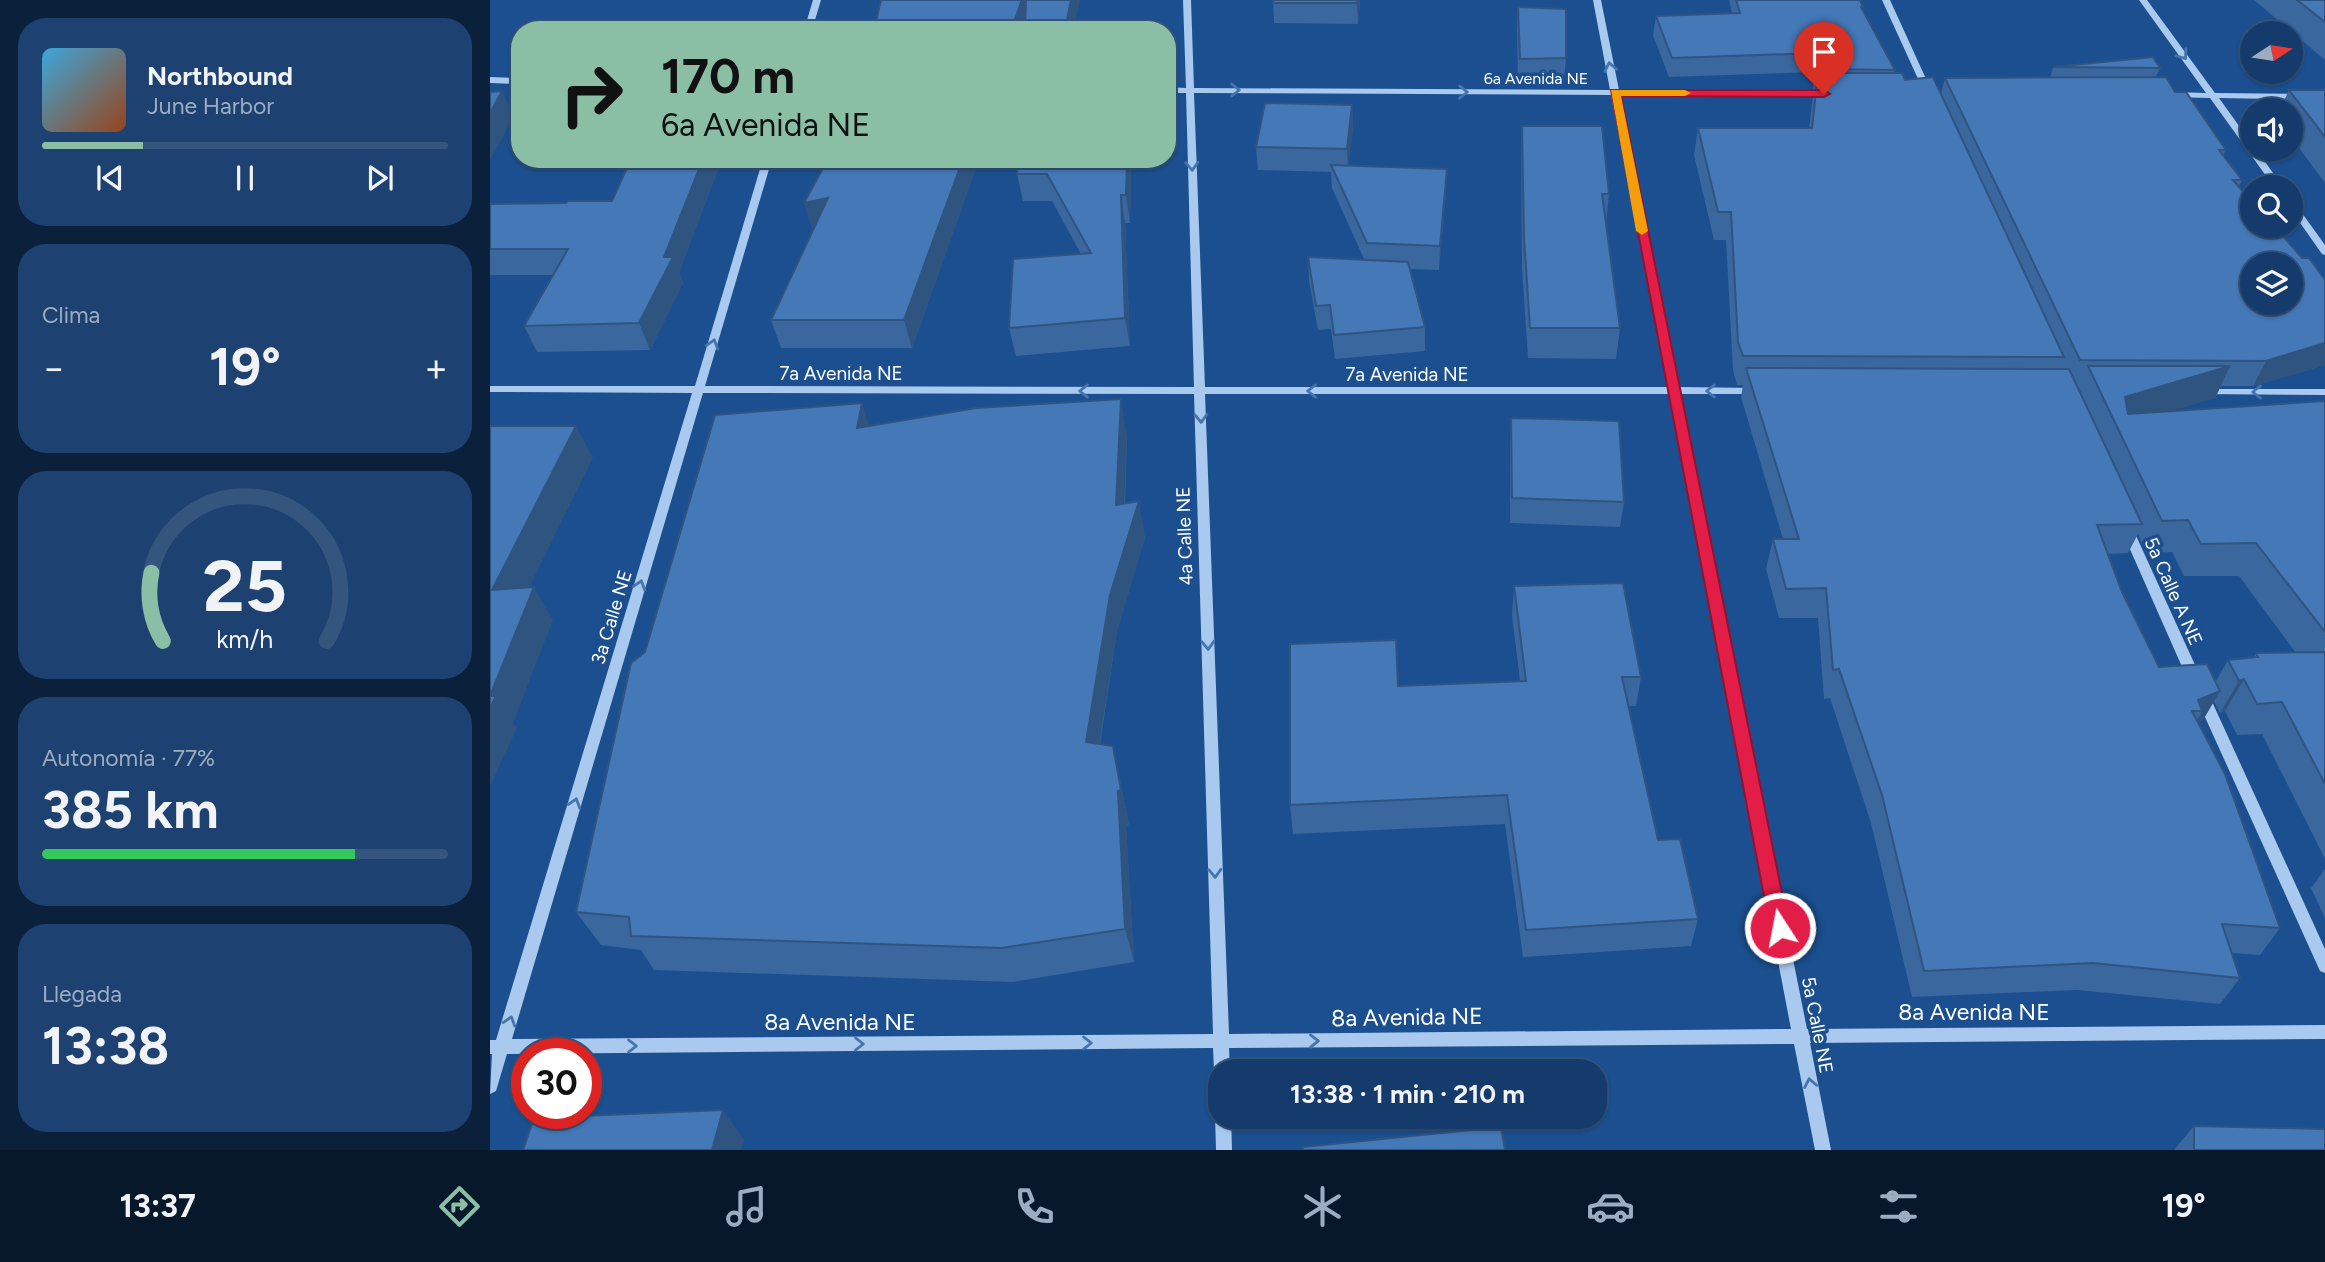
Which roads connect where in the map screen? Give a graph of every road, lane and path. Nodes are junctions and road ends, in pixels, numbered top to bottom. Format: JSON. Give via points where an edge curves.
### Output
{"nodes":[{"id":1,"x":817,"y":0,"type":"edge"},
{"id":2,"x":1187,"y":0,"type":"edge"},
{"id":3,"x":1597,"y":0,"type":"edge"},
{"id":4,"x":1886,"y":0,"type":"edge"},
{"id":5,"x":2143,"y":0,"type":"edge"},
{"id":6,"x":811,"y":21,"type":"edge"},
{"id":7,"x":490,"y":80,"type":"edge"},
{"id":8,"x":511,"y":81,"type":"edge"},
{"id":9,"x":1176,"y":90,"type":"edge"},
{"id":10,"x":1190,"y":90,"type":"junction"},
{"id":11,"x":1615,"y":93,"type":"junction"},
{"id":12,"x":1833,"y":94,"type":"edge"},
{"id":13,"x":1915,"y":94,"type":"edge"},
{"id":14,"x":1935,"y":94,"type":"junction"},
{"id":15,"x":2160,"y":95,"type":"edge"},
{"id":16,"x":2213,"y":96,"type":"junction"},
{"id":17,"x":2325,"y":97,"type":"edge"},
{"id":18,"x":1934,"y":107,"type":"edge"},
{"id":19,"x":765,"y":168,"type":"edge"},
{"id":20,"x":2269,"y":175,"type":"edge"},
{"id":21,"x":2303,"y":221,"type":"edge"},
{"id":22,"x":2325,"y":252,"type":"edge"},
{"id":23,"x":490,"y":389,"type":"edge"},
{"id":24,"x":699,"y":390,"type":"junction"},
{"id":25,"x":1200,"y":391,"type":"junction"},
{"id":26,"x":1674,"y":391,"type":"junction"},
{"id":27,"x":1771,"y":391,"type":"edge"},
{"id":28,"x":2188,"y":392,"type":"edge"},
{"id":29,"x":2325,"y":392,"type":"edge"},
{"id":30,"x":2121,"y":517,"type":"edge"},
{"id":31,"x":2325,"y":966,"type":"edge"},
{"id":32,"x":2325,"y":1031,"type":"edge"},
{"id":33,"x":1801,"y":1036,"type":"junction"},
{"id":34,"x":1221,"y":1042,"type":"junction"},
{"id":35,"x":496,"y":1047,"type":"edge"},
{"id":36,"x":1222,"y":1059,"type":"edge"},
{"id":37,"x":490,"y":1086,"type":"edge"},
{"id":38,"x":1223,"y":1129,"type":"edge"},
{"id":39,"x":1224,"y":1150,"type":"edge"},
{"id":40,"x":1823,"y":1150,"type":"edge"}],
"edges":[{"from":1,"to":6,"type":"street"},
{"from":2,"to":10,"type":"street","name":"4a Calle NE"},
{"from":11,"to":3,"type":"street","name":"5a Calle NE","one_way":true},
{"from":4,"to":14,"type":"street"},
{"from":5,"to":16,"type":"street","one_way":true},
{"from":7,"to":8,"type":"street"},
{"from":9,"to":10,"type":"street","name":"6a Avenida NE"},
{"from":10,"to":11,"type":"street","name":"6a Avenida NE","one_way":true},
{"from":10,"to":25,"type":"street","name":"4a Calle NE","one_way":true},
{"from":11,"to":12,"type":"street","name":"6a Avenida NE"},
{"from":11,"to":26,"type":"street","name":"5a Calle NE"},
{"from":13,"to":14,"type":"street"},
{"from":14,"to":18,"type":"street"},
{"from":15,"to":16,"type":"street"},
{"from":16,"to":17,"type":"street"},
{"from":16,"to":20,"type":"street"},
{"from":24,"to":19,"type":"street","name":"3a Calle NE","one_way":true},
{"from":21,"to":22,"type":"street"},
{"from":23,"to":24,"type":"street","name":"7a Avenida NE"},
{"from":25,"to":24,"type":"street","name":"7a Avenida NE","one_way":true},
{"from":35,"to":24,"type":"street","name":"3a Calle NE","one_way":true},
{"from":26,"to":25,"type":"street","name":"7a Avenida NE","one_way":true},
{"from":25,"to":34,"type":"street","name":"4a Calle NE","one_way":true},
{"from":27,"to":26,"type":"street","name":"7a Avenida NE","one_way":true},
{"from":26,"to":33,"type":"street","name":"5a Calle NE"},
{"from":29,"to":28,"type":"street","one_way":true},
{"from":30,"to":31,"type":"street","name":"5a Calle A NE"},
{"from":32,"to":33,"type":"street","name":"8a Avenida NE"},
{"from":34,"to":33,"type":"street","name":"8a Avenida NE","one_way":true},
{"from":40,"to":33,"type":"street","name":"5a Calle NE","one_way":true},
{"from":35,"to":34,"type":"street","name":"8a Avenida NE","one_way":true},
{"from":34,"to":36,"type":"street","name":"4a Calle NE"},
{"from":35,"to":37,"type":"street","name":"3a Calle NE"},
{"from":38,"to":39,"type":"street"}]}
